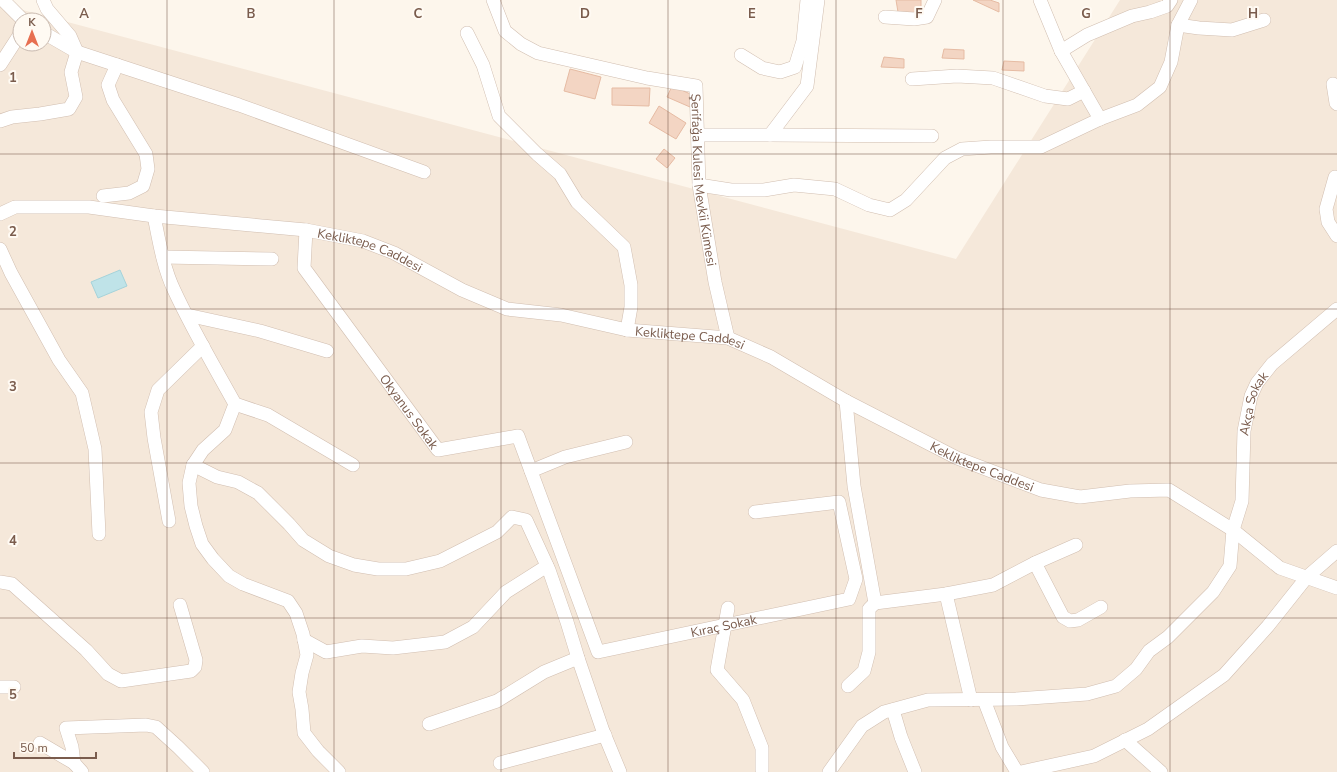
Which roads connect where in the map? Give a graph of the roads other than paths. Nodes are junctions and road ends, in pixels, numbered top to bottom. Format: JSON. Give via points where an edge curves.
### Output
{"nodes":[{"id":1,"x":3,"y":0,"type":"edge"},
{"id":2,"x":43,"y":0,"type":"edge"},
{"id":3,"x":493,"y":0,"type":"edge"},
{"id":4,"x":808,"y":0,"type":"edge"},
{"id":5,"x":818,"y":0,"type":"edge"},
{"id":6,"x":935,"y":0,"type":"edge"},
{"id":7,"x":1040,"y":0,"type":"edge"},
{"id":8,"x":1171,"y":0,"type":"edge"},
{"id":9,"x":1191,"y":0,"type":"edge"},
{"id":10,"x":15,"y":12,"type":"edge"},
{"id":11,"x":885,"y":17,"type":"dead end"},
{"id":12,"x":1264,"y":20,"type":"dead end"},
{"id":13,"x":1178,"y":25,"type":"junction"},
{"id":14,"x":467,"y":34,"type":"dead end"},
{"id":15,"x":52,"y":38,"type":"edge"},
{"id":16,"x":12,"y":46,"type":"edge"},
{"id":17,"x":1061,"y":51,"type":"junction"},
{"id":18,"x":77,"y":52,"type":"junction"},
{"id":19,"x":740,"y":55,"type":"dead end"},
{"id":20,"x":0,"y":65,"type":"edge"},
{"id":21,"x":117,"y":65,"type":"junction"},
{"id":22,"x":912,"y":79,"type":"dead end"},
{"id":23,"x":1333,"y":84,"type":"dead end"},
{"id":24,"x":1084,"y":91,"type":"junction"},
{"id":25,"x":1337,"y":104,"type":"edge"},
{"id":26,"x":1100,"y":119,"type":"junction"},
{"id":27,"x":0,"y":120,"type":"edge"},
{"id":28,"x":698,"y":135,"type":"junction"},
{"id":29,"x":770,"y":135,"type":"junction"},
{"id":30,"x":932,"y":136,"type":"dead end"},
{"id":31,"x":424,"y":172,"type":"dead end"},
{"id":32,"x":1335,"y":176,"type":"dead end"},
{"id":33,"x":699,"y":185,"type":"junction"},
{"id":34,"x":103,"y":196,"type":"dead end"},
{"id":35,"x":0,"y":214,"type":"edge"},
{"id":36,"x":154,"y":216,"type":"junction"},
{"id":37,"x":306,"y":230,"type":"junction"},
{"id":38,"x":1337,"y":236,"type":"edge"},
{"id":39,"x":0,"y":249,"type":"edge"},
{"id":40,"x":163,"y":257,"type":"junction"},
{"id":41,"x":272,"y":260,"type":"dead end"},
{"id":42,"x":6,"y":275,"type":"edge"},
{"id":43,"x":1337,"y":309,"type":"edge"},
{"id":44,"x":187,"y":315,"type":"junction"},
{"id":45,"x":627,"y":330,"type":"junction"},
{"id":46,"x":728,"y":338,"type":"junction"},
{"id":47,"x":203,"y":346,"type":"junction"},
{"id":48,"x":327,"y":351,"type":"dead end"},
{"id":49,"x":846,"y":401,"type":"junction"},
{"id":50,"x":235,"y":404,"type":"junction"},
{"id":51,"x":626,"y":442,"type":"dead end"},
{"id":52,"x":193,"y":465,"type":"junction"},
{"id":53,"x":353,"y":465,"type":"dead end"},
{"id":54,"x":531,"y":471,"type":"junction"},
{"id":55,"x":755,"y":512,"type":"dead end"},
{"id":56,"x":168,"y":521,"type":"dead end"},
{"id":57,"x":1232,"y":530,"type":"junction"},
{"id":58,"x":99,"y":534,"type":"dead end"},
{"id":59,"x":1076,"y":545,"type":"dead end"},
{"id":60,"x":1337,"y":551,"type":"edge"},
{"id":61,"x":1035,"y":563,"type":"junction"},
{"id":62,"x":547,"y":566,"type":"junction"},
{"id":63,"x":1307,"y":577,"type":"junction"},
{"id":64,"x":0,"y":582,"type":"edge"},
{"id":65,"x":1337,"y":588,"type":"edge"},
{"id":66,"x":946,"y":594,"type":"junction"},
{"id":67,"x":875,"y":603,"type":"junction"},
{"id":68,"x":180,"y":605,"type":"dead end"},
{"id":69,"x":1101,"y":607,"type":"dead end"},
{"id":70,"x":728,"y":608,"type":"dead end"},
{"id":71,"x":724,"y":625,"type":"junction"},
{"id":72,"x":304,"y":640,"type":"junction"},
{"id":73,"x":598,"y":652,"type":"joint"},
{"id":74,"x":578,"y":658,"type":"junction"},
{"id":75,"x":848,"y":686,"type":"dead end"},
{"id":76,"x":0,"y":687,"type":"edge"},
{"id":77,"x":14,"y":687,"type":"dead end"},
{"id":78,"x":971,"y":700,"type":"junction"},
{"id":79,"x":984,"y":700,"type":"junction"},
{"id":80,"x":892,"y":710,"type":"junction"},
{"id":81,"x":429,"y":724,"type":"dead end"},
{"id":82,"x":605,"y":735,"type":"junction"},
{"id":83,"x":1125,"y":740,"type":"junction"},
{"id":84,"x":40,"y":743,"type":"dead end"},
{"id":85,"x":500,"y":763,"type":"dead end"},
{"id":86,"x":78,"y":767,"type":"edge"},
{"id":87,"x":762,"y":770,"type":"dead end"},
{"id":88,"x":834,"y":770,"type":"edge"},
{"id":89,"x":203,"y":772,"type":"edge"},
{"id":90,"x":339,"y":772,"type":"edge"},
{"id":91,"x":620,"y":772,"type":"edge"},
{"id":92,"x":915,"y":772,"type":"edge"},
{"id":93,"x":1017,"y":772,"type":"edge"},
{"id":94,"x":1021,"y":772,"type":"edge"},
{"id":95,"x":1161,"y":772,"type":"edge"}],
"edges":[{"from":1,"to":10,"type":"street"},
{"from":2,"to":18,"type":"street","via":[[47,9],[70,36]]},
{"from":3,"to":28,"type":"street","name":"Şerifağa Kulesi Mevkii Kümesi","via":[[505,31],[538,53],[696,86]]},
{"from":4,"to":19,"type":"street","via":[[803,42],[795,67],[780,72],[774,71],[762,68]]},
{"from":5,"to":29,"type":"street","via":[[807,86]]},
{"from":6,"to":11,"type":"street","via":[[927,17]]},
{"from":7,"to":17,"type":"street"},
{"from":8,"to":17,"type":"street","via":[[1167,6],[1132,16],[1086,35]]},
{"from":9,"to":13,"type":"street"},
{"from":12,"to":13,"type":"street","via":[[1232,30]]},
{"from":13,"to":26,"type":"street","via":[[1171,62],[1160,87],[1137,105]]},
{"from":14,"to":45,"type":"street","via":[[483,65],[499,116],[536,154],[560,174],[577,202],[624,247],[632,307]]},
{"from":15,"to":18,"type":"street"},
{"from":16,"to":20,"type":"street"},
{"from":17,"to":24,"type":"street"},
{"from":18,"to":21,"type":"street"},
{"from":18,"to":27,"type":"street","via":[[71,72],[76,97],[69,109]]},
{"from":21,"to":31,"type":"street","via":[[239,105]]},
{"from":21,"to":34,"type":"street","via":[[108,85],[113,100],[146,154],[148,168],[143,186],[129,193]]},
{"from":22,"to":24,"type":"street","via":[[957,76],[993,78],[1045,96],[1068,99]]},
{"from":23,"to":25,"type":"street"},
{"from":24,"to":26,"type":"street"},
{"from":26,"to":33,"type":"street","via":[[1041,147],[962,150],[945,158],[906,200],[890,210],[869,205],[835,189],[794,185],[764,190],[731,190]]},
{"from":28,"to":29,"type":"street"},
{"from":28,"to":33,"type":"street","name":"Şerifağa Kulesi Mevkii Kümesi"},
{"from":29,"to":30,"type":"street"},
{"from":32,"to":38,"type":"street","via":[[1326,209],[1328,222]]},
{"from":33,"to":46,"type":"street","name":"Şerifağa Kulesi Mevkii Kümesi","via":[[714,282]]},
{"from":35,"to":36,"type":"street","name":"Kekliktepe Caddesi","via":[[15,207],[89,207]]},
{"from":36,"to":37,"type":"street","name":"Kekliktepe Caddesi"},
{"from":36,"to":40,"type":"street"},
{"from":37,"to":45,"type":"street","name":"Kekliktepe Caddesi","via":[[362,241],[507,309],[561,315]]},
{"from":37,"to":54,"type":"street","name":"Okyanus Sokak","via":[[304,268],[438,450],[518,436]]},
{"from":39,"to":42,"type":"street"},
{"from":40,"to":41,"type":"street"},
{"from":40,"to":44,"type":"street","via":[[173,289]]},
{"from":42,"to":58,"type":"street","via":[[82,392],[95,449]]},
{"from":43,"to":57,"type":"street","name":"Akça Sokak","via":[[1272,364],[1257,383],[1251,396],[1244,431],[1242,501]]},
{"from":44,"to":47,"type":"street"},
{"from":44,"to":48,"type":"street","via":[[260,331]]},
{"from":45,"to":46,"type":"street","name":"Kekliktepe Caddesi"},
{"from":46,"to":49,"type":"street","name":"Kekliktepe Caddesi","via":[[771,357]]},
{"from":47,"to":50,"type":"street"},
{"from":47,"to":56,"type":"street","via":[[158,390],[151,412]]},
{"from":49,"to":57,"type":"street","name":"Kekliktepe Caddesi","via":[[957,458],[1042,490],[1080,496],[1130,490],[1169,490]]},
{"from":49,"to":67,"type":"street","via":[[854,486]]},
{"from":50,"to":52,"type":"street","via":[[225,430],[203,450]]},
{"from":50,"to":53,"type":"street","via":[[268,415]]},
{"from":51,"to":54,"type":"street","via":[[565,458]]},
{"from":52,"to":62,"type":"street","via":[[217,477],[238,482],[258,493],[303,540],[329,556],[354,565],[378,569],[406,569],[440,561],[497,532],[512,517],[526,520]]},
{"from":52,"to":72,"type":"street","via":[[189,483],[191,506],[202,544],[229,576],[243,584],[288,600],[296,612]]},
{"from":54,"to":73,"type":"street","name":"Okyanus Sokak"},
{"from":55,"to":71,"type":"street","name":"Kıraç Sokak","via":[[839,502],[856,579],[849,599]]},
{"from":57,"to":63,"type":"street","name":"Kekliktepe Caddesi","via":[[1280,568]]},
{"from":57,"to":79,"type":"street","name":"Akça Sokak","via":[[1230,566],[1213,592],[1168,637],[1149,651],[1136,669],[1116,686],[1087,694]]},
{"from":59,"to":61,"type":"street"},
{"from":60,"to":63,"type":"street"},
{"from":61,"to":66,"type":"street","via":[[993,585]]},
{"from":61,"to":69,"type":"street","via":[[1063,617],[1070,621],[1078,620]]},
{"from":62,"to":72,"type":"street","via":[[506,592],[473,627],[445,642],[393,648],[362,646],[326,652]]},
{"from":62,"to":74,"type":"street"},
{"from":63,"to":65,"type":"street","name":"Kekliktepe Caddesi"},
{"from":63,"to":83,"type":"street","via":[[1224,675],[1148,729]]},
{"from":64,"to":68,"type":"street","via":[[12,584],[86,650],[108,674],[122,681],[191,671],[195,667],[196,660]]},
{"from":66,"to":67,"type":"street"},
{"from":66,"to":78,"type":"street"},
{"from":67,"to":75,"type":"street","via":[[869,609],[869,652],[864,671]]},
{"from":70,"to":71,"type":"street"},
{"from":71,"to":73,"type":"street","name":"Kıraç Sokak"},
{"from":71,"to":87,"type":"street","via":[[717,670],[742,700],[762,748]]},
{"from":72,"to":90,"type":"street","via":[[307,655],[299,692],[304,733]]},
{"from":74,"to":81,"type":"street","via":[[544,672],[497,701]]},
{"from":74,"to":82,"type":"street"},
{"from":76,"to":77,"type":"street"},
{"from":78,"to":79,"type":"street","name":"Akça Sokak"},
{"from":78,"to":80,"type":"street","name":"Akça Sokak","via":[[928,700]]},
{"from":79,"to":93,"type":"street","via":[[1002,747]]},
{"from":80,"to":88,"type":"street","name":"Akça Sokak","via":[[862,726]]},
{"from":80,"to":92,"type":"street"},
{"from":82,"to":85,"type":"street"},
{"from":82,"to":91,"type":"street"},
{"from":83,"to":94,"type":"street","via":[[1094,756]]},
{"from":83,"to":95,"type":"street"},
{"from":84,"to":86,"type":"street"},
{"from":86,"to":89,"type":"street","via":[[66,728],[138,725],[156,727]]}]}
